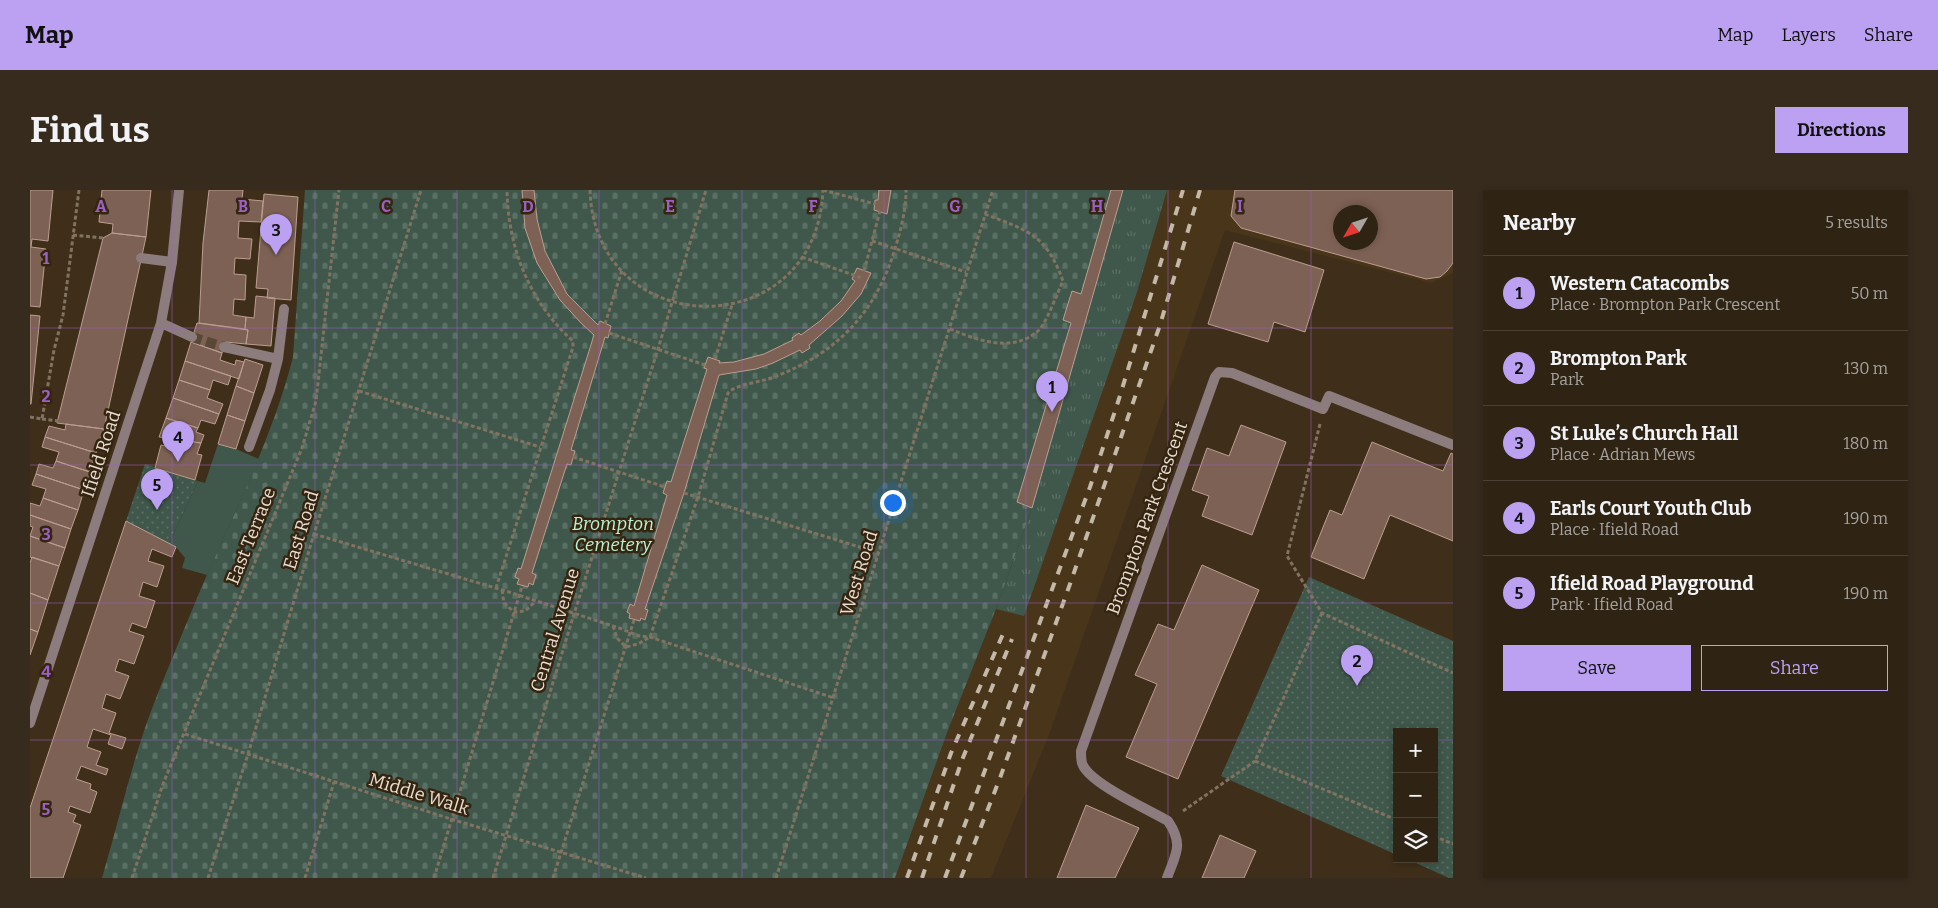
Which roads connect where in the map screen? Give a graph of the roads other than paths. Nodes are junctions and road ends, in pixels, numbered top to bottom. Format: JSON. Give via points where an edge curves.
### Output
{"nodes":[{"id":1,"x":179,"y":190,"type":"edge"},
{"id":2,"x":141,"y":258,"type":"dead end"},
{"id":3,"x":172,"y":262,"type":"junction"},
{"id":4,"x":284,"y":309,"type":"dead end"},
{"id":5,"x":161,"y":323,"type":"junction"},
{"id":6,"x":192,"y":337,"type":"tunnel mouth"},
{"id":7,"x":224,"y":347,"type":"tunnel mouth"},
{"id":8,"x":278,"y":359,"type":"junction"},
{"id":9,"x":1453,"y":446,"type":"edge"},
{"id":10,"x":249,"y":447,"type":"dead end"},
{"id":11,"x":30,"y":723,"type":"edge"},
{"id":12,"x":1168,"y":878,"type":"edge"}],
"edges":[{"from":1,"to":3,"type":"street","name":"Ifield Road"},
{"from":2,"to":3,"type":"street"},
{"from":3,"to":5,"type":"street","name":"Ifield Road"},
{"from":4,"to":8,"type":"street"},
{"from":5,"to":6,"type":"street"},
{"from":5,"to":11,"type":"street","name":"Ifield Road"},
{"from":7,"to":8,"type":"street"},
{"from":8,"to":10,"type":"street"},
{"from":9,"to":12,"type":"street","name":"Brompton Park Crescent","via":[[1329,396],[1324,409],[1232,372],[1219,372],[1215,377],[1081,751],[1082,763],[1098,783],[1168,821],[1179,844]]}]}
